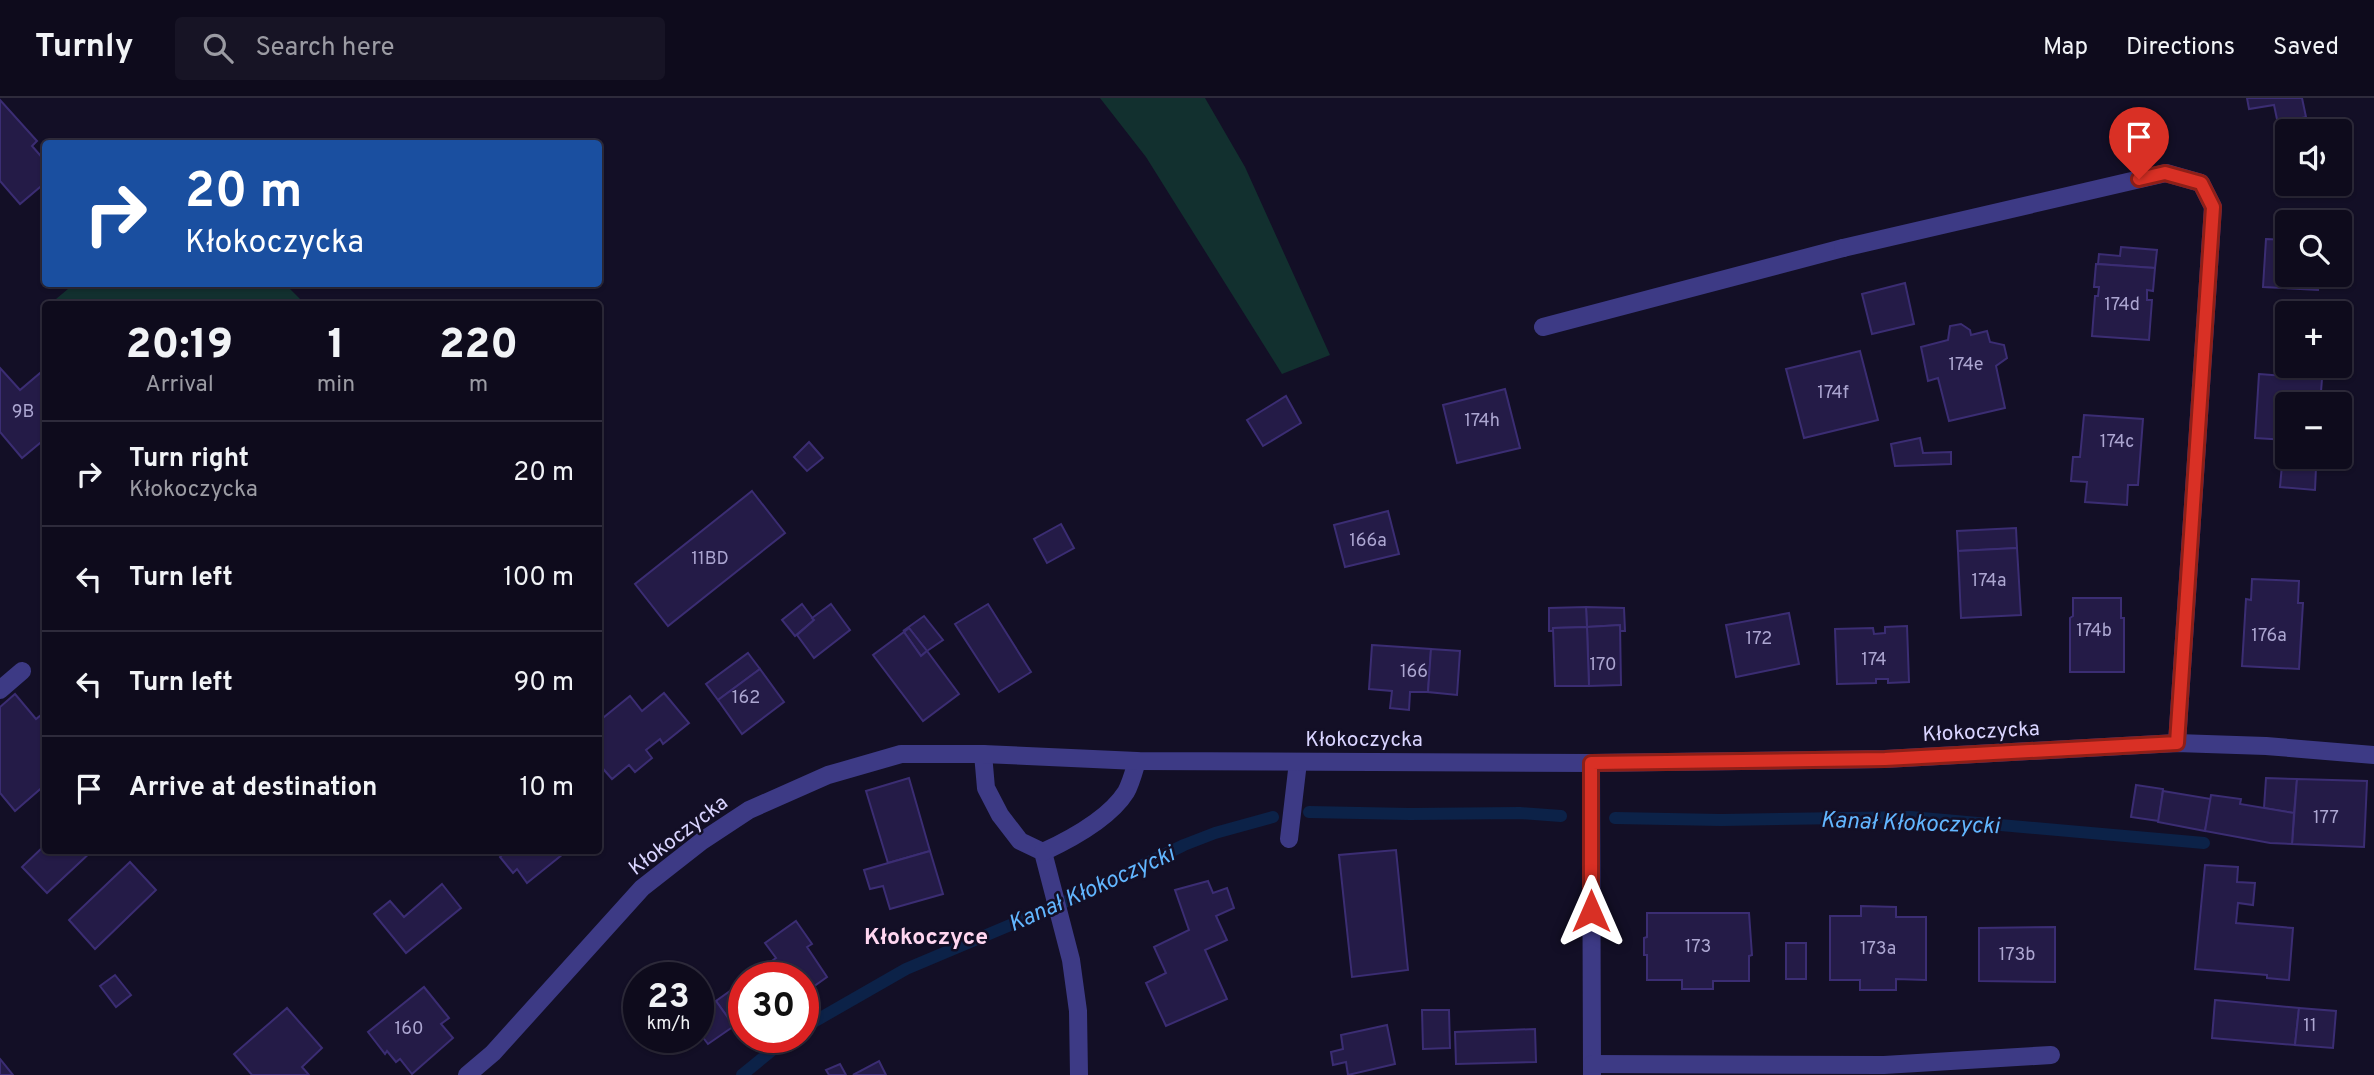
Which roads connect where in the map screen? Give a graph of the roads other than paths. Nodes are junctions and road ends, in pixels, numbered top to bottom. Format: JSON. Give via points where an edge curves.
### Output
{"nodes":[{"id":1,"x":1543,"y":327,"type":"dead end"},
{"id":2,"x":22,"y":671,"type":"dead end"},
{"id":3,"x":0,"y":690,"type":"edge"},
{"id":4,"x":2177,"y":743,"type":"junction"},
{"id":5,"x":983,"y":754,"type":"junction"},
{"id":6,"x":2374,"y":755,"type":"edge"},
{"id":7,"x":1137,"y":761,"type":"junction"},
{"id":8,"x":1298,"y":762,"type":"junction"},
{"id":9,"x":1591,"y":763,"type":"junction"},
{"id":10,"x":1289,"y":839,"type":"dead end"},
{"id":11,"x":1043,"y":852,"type":"junction"},
{"id":12,"x":2052,"y":1055,"type":"dead end"},
{"id":13,"x":1592,"y":1070,"type":"edge"},
{"id":14,"x":467,"y":1075,"type":"edge"},
{"id":15,"x":1079,"y":1075,"type":"edge"}],
"edges":[{"from":1,"to":4,"type":"street","via":[[1843,248],[2165,173],[2201,183],[2213,207]]},
{"from":2,"to":3,"type":"street"},
{"from":4,"to":6,"type":"street","name":"Kłokoczycka"},
{"from":4,"to":9,"type":"street","name":"Kłokoczycka","via":[[1885,759]]},
{"from":5,"to":7,"type":"street","name":"Kłokoczycka"},
{"from":5,"to":11,"type":"street","via":[[986,788],[1000,815],[1020,841]]},
{"from":5,"to":14,"type":"street","name":"Kłokoczycka","via":[[901,754],[828,775],[749,810],[642,888],[493,1053]]},
{"from":7,"to":8,"type":"street","name":"Kłokoczycka"},
{"from":7,"to":11,"type":"street","via":[[1126,791],[1113,807],[1075,837]]},
{"from":8,"to":9,"type":"street","name":"Kłokoczycka"},
{"from":8,"to":10,"type":"street"},
{"from":9,"to":13,"type":"street"},
{"from":11,"to":15,"type":"street","via":[[1072,960]]},
{"from":12,"to":13,"type":"street","via":[[1884,1065]]}]}
